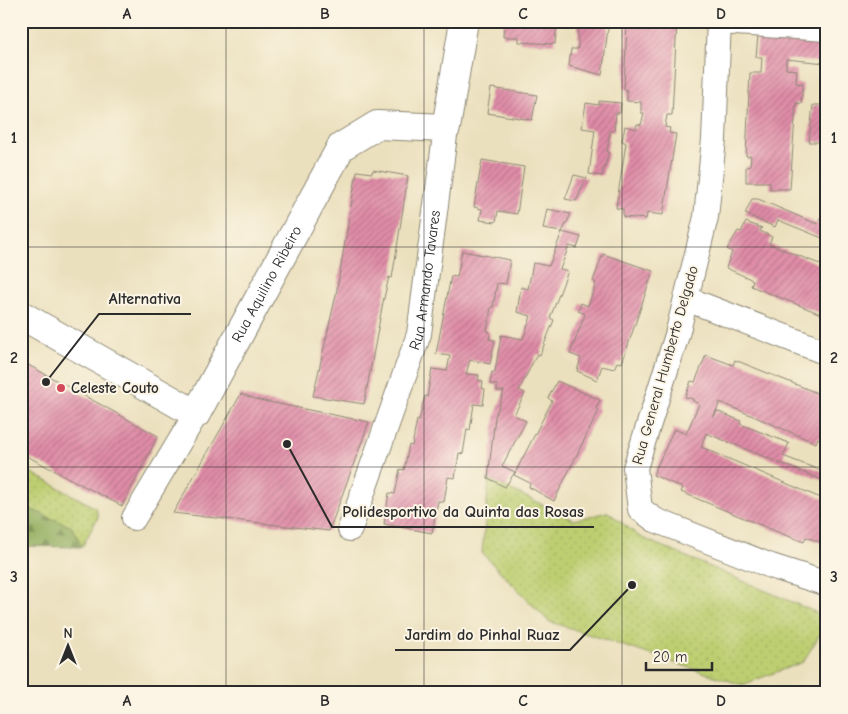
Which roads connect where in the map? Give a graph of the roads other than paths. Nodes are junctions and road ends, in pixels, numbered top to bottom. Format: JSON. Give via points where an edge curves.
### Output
{"nodes":[{"id":1,"x":464,"y":21,"type":"edge"},
{"id":2,"x":719,"y":22,"type":"edge"},
{"id":3,"x":827,"y":29,"type":"edge"},
{"id":4,"x":446,"y":128,"type":"junction"},
{"id":5,"x":687,"y":298,"type":"junction"},
{"id":6,"x":21,"y":315,"type":"edge"},
{"id":7,"x":827,"y":353,"type":"edge"},
{"id":8,"x":196,"y":414,"type":"junction"},
{"id":9,"x":134,"y":518,"type":"dead end"},
{"id":10,"x":350,"y":529,"type":"dead end"},
{"id":11,"x":827,"y":584,"type":"edge"}],
"edges":[{"from":1,"to":4,"type":"street","name":"Rua Armando Tavares"},
{"from":2,"to":3,"type":"street"},
{"from":2,"to":5,"type":"street","name":"Rua General Humberto Delgado","via":[[714,139],[706,216]]},
{"from":4,"to":8,"type":"street","name":"Rua Aquilino Ribeiro","via":[[376,125],[341,147]]},
{"from":4,"to":10,"type":"street","name":"Rua Armando Tavares","via":[[420,334]]},
{"from":5,"to":7,"type":"street"},
{"from":5,"to":11,"type":"street","name":"Rua General Humberto Delgado","via":[[635,468],[640,509],[655,520],[770,566]]},
{"from":6,"to":8,"type":"street"},
{"from":8,"to":9,"type":"street","name":"Rua Aquilino Ribeiro"}]}
